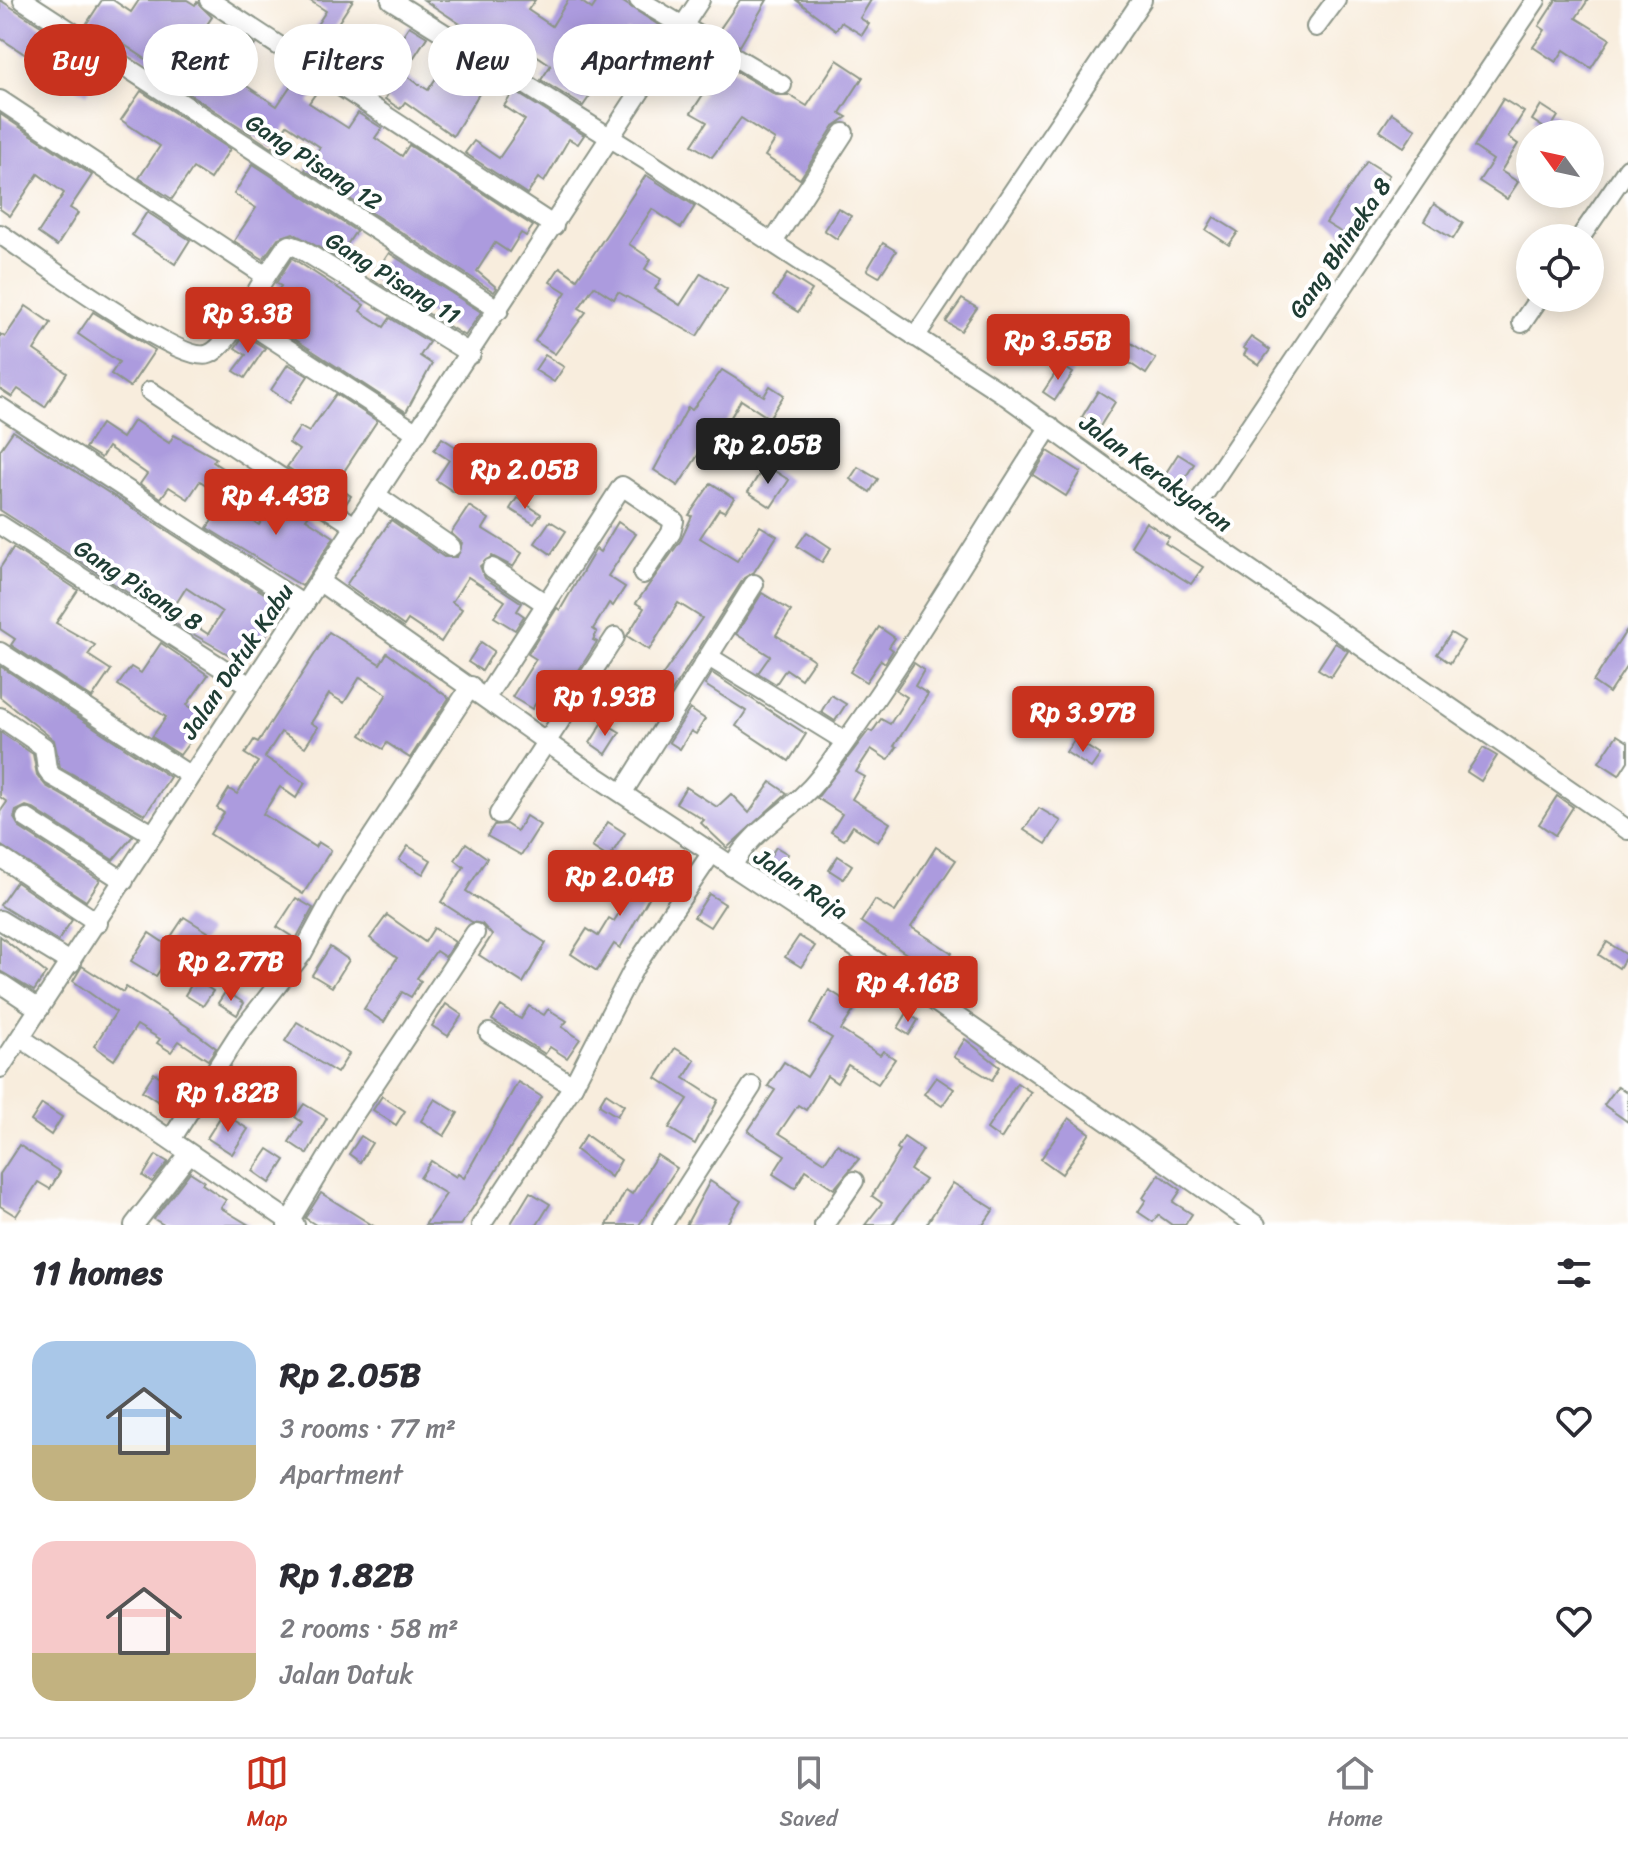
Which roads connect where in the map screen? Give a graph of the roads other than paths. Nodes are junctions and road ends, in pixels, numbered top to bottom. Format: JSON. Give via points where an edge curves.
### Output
{"nodes":[{"id":1,"x":23,"y":0,"type":"edge"},
{"id":2,"x":209,"y":0,"type":"edge"},
{"id":3,"x":391,"y":0,"type":"edge"},
{"id":4,"x":639,"y":0,"type":"edge"},
{"id":5,"x":700,"y":0,"type":"edge"},
{"id":6,"x":1142,"y":0,"type":"edge"},
{"id":7,"x":1336,"y":0,"type":"edge"},
{"id":8,"x":1536,"y":0,"type":"edge"},
{"id":9,"x":676,"y":24,"type":"edge"},
{"id":10,"x":683,"y":24,"type":"edge"},
{"id":11,"x":1316,"y":27,"type":"dead end"},
{"id":12,"x":741,"y":61,"type":"edge"},
{"id":13,"x":782,"y":85,"type":"dead end"},
{"id":14,"x":637,"y":96,"type":"edge"},
{"id":15,"x":0,"y":100,"type":"edge"},
{"id":16,"x":844,"y":133,"type":"dead end"},
{"id":17,"x":610,"y":138,"type":"junction"},
{"id":18,"x":1628,"y":168,"type":"edge"},
{"id":19,"x":1590,"y":224,"type":"edge"},
{"id":20,"x":554,"y":226,"type":"junction"},
{"id":21,"x":0,"y":234,"type":"edge"},
{"id":22,"x":773,"y":242,"type":"junction"},
{"id":23,"x":266,"y":276,"type":"junction"},
{"id":24,"x":499,"y":310,"type":"junction"},
{"id":25,"x":1529,"y":312,"type":"edge"},
{"id":26,"x":239,"y":317,"type":"junction"},
{"id":27,"x":1522,"y":323,"type":"dead end"},
{"id":28,"x":915,"y":337,"type":"junction"},
{"id":29,"x":471,"y":354,"type":"junction"},
{"id":30,"x":150,"y":391,"type":"dead end"},
{"id":31,"x":0,"y":407,"type":"edge"},
{"id":32,"x":1050,"y":426,"type":"junction"},
{"id":33,"x":417,"y":433,"type":"junction"},
{"id":34,"x":377,"y":496,"type":"junction"},
{"id":35,"x":1184,"y":524,"type":"junction"},
{"id":36,"x":0,"y":525,"type":"edge"},
{"id":37,"x":356,"y":527,"type":"junction"},
{"id":38,"x":451,"y":547,"type":"dead end"},
{"id":39,"x":492,"y":568,"type":"dead end"},
{"id":40,"x":643,"y":574,"type":"dead end"},
{"id":41,"x":320,"y":582,"type":"junction"},
{"id":42,"x":754,"y":584,"type":"dead end"},
{"id":43,"x":546,"y":604,"type":"junction"},
{"id":44,"x":304,"y":605,"type":"junction"},
{"id":45,"x":615,"y":637,"type":"dead end"},
{"id":46,"x":0,"y":652,"type":"edge"},
{"id":47,"x":709,"y":657,"type":"junction"},
{"id":48,"x":250,"y":686,"type":"junction"},
{"id":49,"x":478,"y":691,"type":"junction"},
{"id":50,"x":0,"y":717,"type":"edge"},
{"id":51,"x":845,"y":741,"type":"junction"},
{"id":52,"x":547,"y":742,"type":"junction"},
{"id":53,"x":189,"y":775,"type":"junction"},
{"id":54,"x":623,"y":792,"type":"junction"},
{"id":55,"x":499,"y":814,"type":"dead end"},
{"id":56,"x":26,"y":818,"type":"dead end"},
{"id":57,"x":1628,"y":830,"type":"edge"},
{"id":58,"x":153,"y":834,"type":"junction"},
{"id":59,"x":711,"y":854,"type":"junction"},
{"id":60,"x":0,"y":857,"type":"edge"},
{"id":61,"x":732,"y":867,"type":"junction"},
{"id":62,"x":124,"y":881,"type":"junction"},
{"id":63,"x":0,"y":920,"type":"edge"},
{"id":64,"x":98,"y":923,"type":"junction"},
{"id":65,"x":475,"y":933,"type":"dead end"},
{"id":66,"x":71,"y":963,"type":"junction"},
{"id":67,"x":0,"y":983,"type":"edge"},
{"id":68,"x":39,"y":1009,"type":"junction"},
{"id":69,"x":489,"y":1033,"type":"dead end"},
{"id":70,"x":21,"y":1038,"type":"junction"},
{"id":71,"x":3,"y":1057,"type":"edge"},
{"id":72,"x":573,"y":1086,"type":"junction"},
{"id":73,"x":752,"y":1086,"type":"dead end"},
{"id":74,"x":172,"y":1138,"type":"junction"},
{"id":75,"x":189,"y":1154,"type":"junction"},
{"id":76,"x":854,"y":1181,"type":"dead end"},
{"id":77,"x":291,"y":1224,"type":"edge"},
{"id":78,"x":134,"y":1225,"type":"edge"},
{"id":79,"x":481,"y":1225,"type":"edge"},
{"id":80,"x":662,"y":1225,"type":"edge"},
{"id":81,"x":824,"y":1225,"type":"edge"},
{"id":82,"x":1256,"y":1225,"type":"edge"}],
"edges":[{"from":1,"to":24,"type":"street","name":"Gang Pisang 12"},
{"from":2,"to":20,"type":"street"},
{"from":3,"to":17,"type":"street","name":"Jalan Kerakyatan"},
{"from":4,"to":9,"type":"street"},
{"from":5,"to":10,"type":"street","name":"Jalan Datuk Kabu"},
{"from":6,"to":28,"type":"street"},
{"from":7,"to":11,"type":"street"},
{"from":8,"to":35,"type":"street","name":"Gang Bhineka 8"},
{"from":12,"to":13,"type":"street"},
{"from":14,"to":17,"type":"street","name":"Jalan Datuk Kabu"},
{"from":15,"to":23,"type":"street"},
{"from":16,"to":22,"type":"street"},
{"from":17,"to":20,"type":"street","name":"Jalan Datuk Kabu"},
{"from":17,"to":22,"type":"street","name":"Jalan Kerakyatan"},
{"from":18,"to":19,"type":"street"},
{"from":20,"to":24,"type":"street","name":"Jalan Datuk Kabu"},
{"from":21,"to":26,"type":"street","via":[[127,320],[189,354],[205,356],[219,349]]},
{"from":22,"to":28,"type":"street","name":"Jalan Kerakyatan"},
{"from":23,"to":26,"type":"street"},
{"from":23,"to":29,"type":"street","name":"Gang Pisang 11","via":[[290,245]]},
{"from":24,"to":29,"type":"street","name":"Jalan Datuk Kabu"},
{"from":25,"to":27,"type":"street"},
{"from":26,"to":33,"type":"street"},
{"from":28,"to":32,"type":"street","name":"Jalan Kerakyatan"},
{"from":29,"to":33,"type":"street","name":"Jalan Datuk Kabu"},
{"from":30,"to":37,"type":"street"},
{"from":31,"to":44,"type":"street"},
{"from":32,"to":35,"type":"street","name":"Jalan Kerakyatan"},
{"from":32,"to":51,"type":"street"},
{"from":33,"to":34,"type":"street","name":"Jalan Datuk Kabu"},
{"from":34,"to":37,"type":"street","name":"Jalan Datuk Kabu"},
{"from":34,"to":38,"type":"street"},
{"from":35,"to":57,"type":"street","name":"Jalan Kerakyatan"},
{"from":36,"to":48,"type":"street","name":"Gang Pisang 8"},
{"from":37,"to":41,"type":"street","name":"Jalan Datuk Kabu"},
{"from":39,"to":43,"type":"street"},
{"from":40,"to":43,"type":"street","via":[[674,521],[622,486]]},
{"from":41,"to":44,"type":"street","name":"Jalan Datuk Kabu"},
{"from":41,"to":49,"type":"street","name":"Jalan Raja"},
{"from":42,"to":47,"type":"street"},
{"from":43,"to":49,"type":"street"},
{"from":44,"to":48,"type":"street","name":"Jalan Datuk Kabu"},
{"from":45,"to":52,"type":"street"},
{"from":46,"to":53,"type":"street"},
{"from":47,"to":51,"type":"street"},
{"from":47,"to":54,"type":"street"},
{"from":48,"to":53,"type":"street","name":"Jalan Datuk Kabu"},
{"from":49,"to":52,"type":"street","name":"Jalan Raja"},
{"from":49,"to":74,"type":"street"},
{"from":50,"to":58,"type":"street","via":[[44,747],[52,776]]},
{"from":51,"to":61,"type":"street","via":[[805,796],[751,837]]},
{"from":52,"to":54,"type":"street","name":"Jalan Raja"},
{"from":52,"to":55,"type":"street"},
{"from":53,"to":58,"type":"street","name":"Jalan Datuk Kabu"},
{"from":54,"to":59,"type":"street","name":"Jalan Raja"},
{"from":56,"to":62,"type":"street"},
{"from":58,"to":62,"type":"street","name":"Jalan Datuk Kabu"},
{"from":59,"to":61,"type":"street","name":"Jalan Raja"},
{"from":59,"to":72,"type":"street","via":[[634,968]]},
{"from":60,"to":64,"type":"street"},
{"from":61,"to":82,"type":"street","name":"Jalan Raja"},
{"from":62,"to":64,"type":"street","name":"Jalan Datuk Kabu"},
{"from":63,"to":66,"type":"street"},
{"from":64,"to":66,"type":"street","name":"Jalan Datuk Kabu"},
{"from":65,"to":77,"type":"street","via":[[349,1122]]},
{"from":66,"to":68,"type":"street","name":"Jalan Datuk Kabu"},
{"from":67,"to":68,"type":"street"},
{"from":68,"to":70,"type":"street","name":"Jalan Datuk Kabu"},
{"from":69,"to":72,"type":"street"},
{"from":70,"to":71,"type":"street","name":"Jalan Datuk Kabu"},
{"from":70,"to":74,"type":"street"},
{"from":72,"to":79,"type":"street"},
{"from":73,"to":80,"type":"street"},
{"from":74,"to":75,"type":"street"},
{"from":75,"to":77,"type":"street"},
{"from":75,"to":78,"type":"street"},
{"from":76,"to":81,"type":"street"}]}
